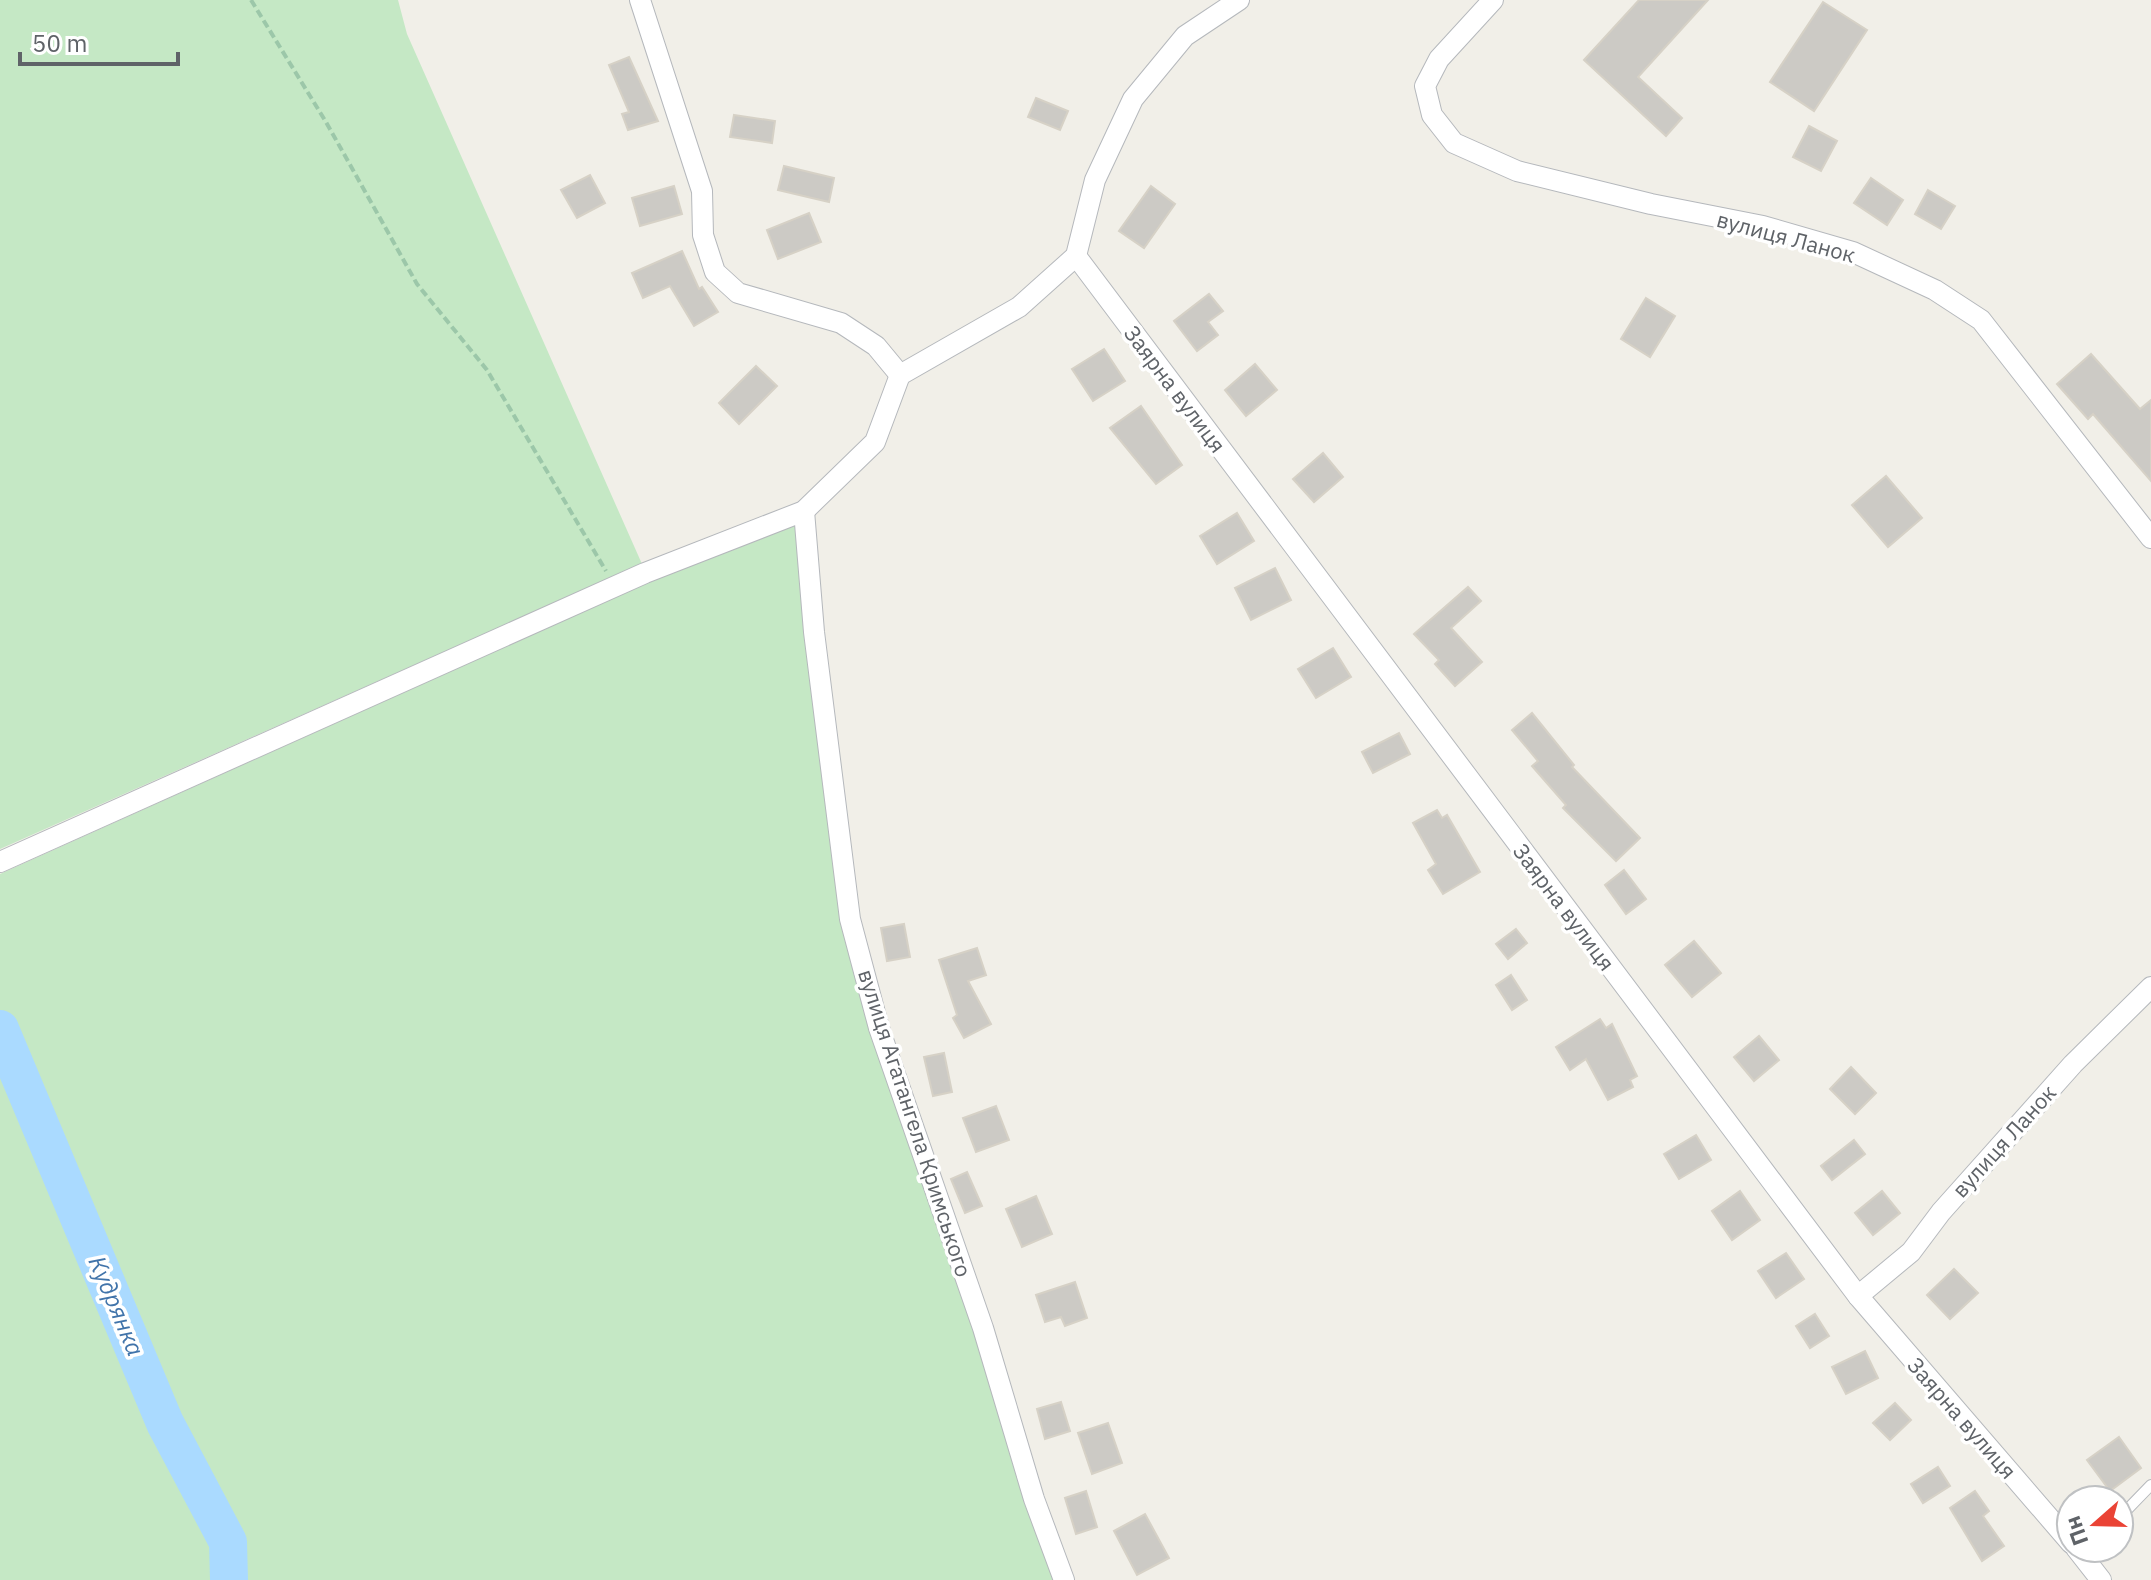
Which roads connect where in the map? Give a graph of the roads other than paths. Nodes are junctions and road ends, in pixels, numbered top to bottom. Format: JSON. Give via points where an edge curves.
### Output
{"nodes":[{"id":1,"x":640,"y":0,"type":"edge"},
{"id":2,"x":1239,"y":0,"type":"edge"},
{"id":3,"x":1489,"y":2,"type":"edge"},
{"id":4,"x":1076,"y":256,"type":"junction"},
{"id":5,"x":900,"y":375,"type":"junction"},
{"id":6,"x":804,"y":511,"type":"junction"},
{"id":7,"x":2151,"y":538,"type":"edge"},
{"id":8,"x":0,"y":862,"type":"edge"},
{"id":9,"x":2151,"y":987,"type":"edge"},
{"id":10,"x":1858,"y":1296,"type":"junction"},
{"id":11,"x":2151,"y":1485,"type":"edge"},
{"id":12,"x":2135,"y":1502,"type":"edge"},
{"id":13,"x":2055,"y":1522,"type":"edge"},
{"id":14,"x":1064,"y":1580,"type":"edge"}],
"edges":[{"from":1,"to":5,"type":"street","via":[[702,191],[703,235],[715,272],[738,293],[841,323],[876,346]]},
{"from":2,"to":4,"type":"street","via":[[1185,36],[1133,99],[1095,180]]},
{"from":3,"to":7,"type":"street","name":"вулиця Ланок","via":[[1439,59],[1425,86],[1432,115],[1454,143],[1517,171],[1763,226],[1853,252],[1935,290],[1981,320]]},
{"from":4,"to":5,"type":"street","via":[[1019,307]]},
{"from":4,"to":10,"type":"street","name":"Заярна вулиця"},
{"from":5,"to":6,"type":"street","via":[[875,442]]},
{"from":6,"to":8,"type":"street","via":[[615,587]]},
{"from":6,"to":14,"type":"street","name":"вулиця Агатангела Кримського","via":[[850,919],[879,1028]]},
{"from":9,"to":10,"type":"street","name":"вулиця Ланок","via":[[2073,1064],[1911,1252]]},
{"from":10,"to":13,"type":"street","name":"Заярна вулиця"},
{"from":11,"to":12,"type":"lane"}]}
